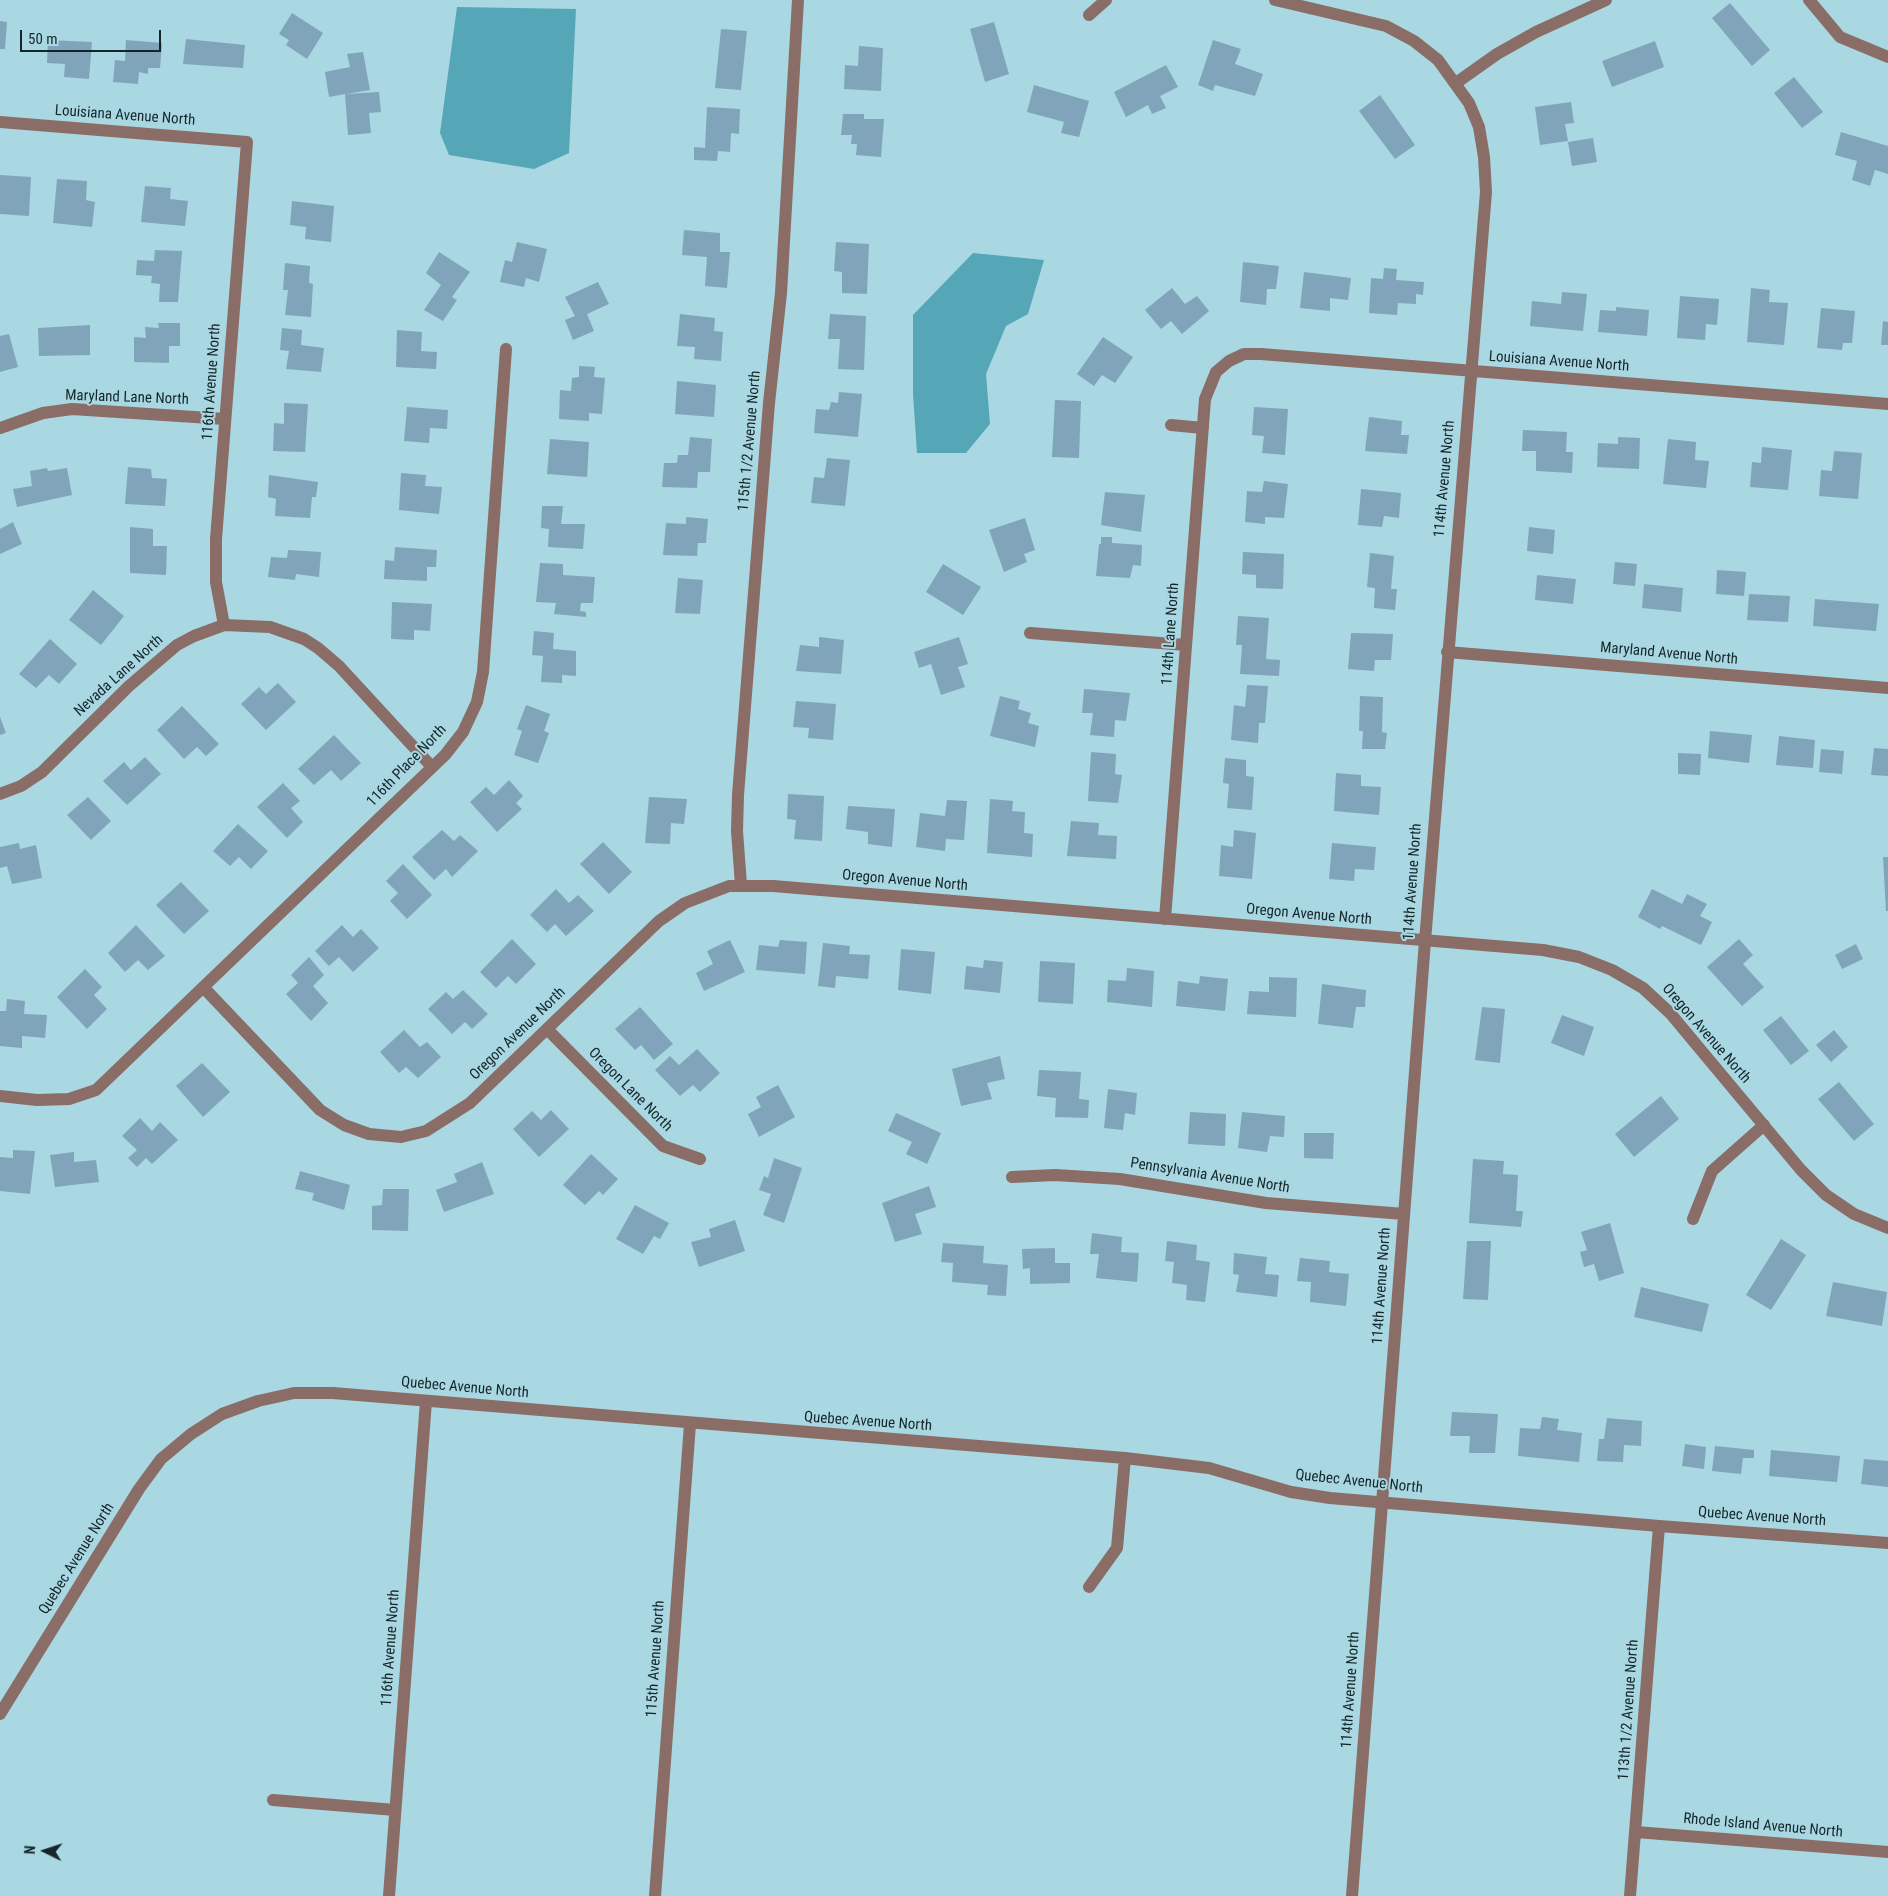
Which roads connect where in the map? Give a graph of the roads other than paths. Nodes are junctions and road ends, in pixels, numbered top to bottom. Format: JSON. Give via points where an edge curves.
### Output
{"nodes":[{"id":1,"x":798,"y":0,"type":"edge"},
{"id":2,"x":1106,"y":0,"type":"edge"},
{"id":3,"x":1274,"y":0,"type":"edge"},
{"id":4,"x":1606,"y":0,"type":"edge"},
{"id":5,"x":1809,"y":0,"type":"edge"},
{"id":6,"x":1089,"y":15,"type":"dead end"},
{"id":7,"x":1888,"y":57,"type":"edge"},
{"id":8,"x":1456,"y":83,"type":"junction"},
{"id":9,"x":0,"y":122,"type":"edge"},
{"id":10,"x":247,"y":142,"type":"joint"},
{"id":11,"x":506,"y":349,"type":"dead end"},
{"id":12,"x":1229,"y":361,"type":"joint"},
{"id":13,"x":1471,"y":372,"type":"junction"},
{"id":14,"x":1888,"y":404,"type":"edge"},
{"id":15,"x":225,"y":419,"type":"junction"},
{"id":16,"x":1171,"y":425,"type":"dead end"},
{"id":17,"x":0,"y":428,"type":"edge"},
{"id":18,"x":1203,"y":428,"type":"junction"},
{"id":19,"x":224,"y":625,"type":"junction"},
{"id":20,"x":1030,"y":633,"type":"dead end"},
{"id":21,"x":1186,"y":645,"type":"junction"},
{"id":22,"x":1448,"y":652,"type":"junction"},
{"id":23,"x":1888,"y":688,"type":"edge"},
{"id":24,"x":432,"y":767,"type":"junction"},
{"id":25,"x":0,"y":794,"type":"edge"},
{"id":26,"x":741,"y":885,"type":"junction"},
{"id":27,"x":1165,"y":919,"type":"junction"},
{"id":28,"x":1425,"y":941,"type":"junction"},
{"id":29,"x":204,"y":988,"type":"junction"},
{"id":30,"x":547,"y":1029,"type":"junction"},
{"id":31,"x":0,"y":1096,"type":"edge"},
{"id":32,"x":1764,"y":1125,"type":"junction"},
{"id":33,"x":700,"y":1159,"type":"dead end"},
{"id":34,"x":1012,"y":1177,"type":"dead end"},
{"id":35,"x":1404,"y":1214,"type":"junction"},
{"id":36,"x":1693,"y":1219,"type":"dead end"},
{"id":37,"x":1888,"y":1228,"type":"edge"},
{"id":38,"x":426,"y":1402,"type":"junction"},
{"id":39,"x":690,"y":1424,"type":"junction"},
{"id":40,"x":1125,"y":1458,"type":"junction"},
{"id":41,"x":1382,"y":1501,"type":"junction"},
{"id":42,"x":1659,"y":1526,"type":"junction"},
{"id":43,"x":1888,"y":1543,"type":"edge"},
{"id":44,"x":1089,"y":1587,"type":"dead end"},
{"id":45,"x":0,"y":1714,"type":"edge"},
{"id":46,"x":273,"y":1800,"type":"dead end"},
{"id":47,"x":395,"y":1810,"type":"junction"},
{"id":48,"x":1636,"y":1832,"type":"junction"},
{"id":49,"x":1888,"y":1852,"type":"edge"},
{"id":50,"x":389,"y":1896,"type":"edge"},
{"id":51,"x":655,"y":1896,"type":"edge"},
{"id":52,"x":1352,"y":1896,"type":"edge"},
{"id":53,"x":1630,"y":1896,"type":"edge"}],
"edges":[{"from":1,"to":26,"type":"street","name":"115th 1/2 Avenue North","via":[[781,293],[769,403],[738,795]]},
{"from":2,"to":6,"type":"street"},
{"from":3,"to":8,"type":"street","name":"114th Avenue North","via":[[1386,26],[1414,41],[1438,60]]},
{"from":4,"to":8,"type":"street","via":[[1536,32]]},
{"from":5,"to":7,"type":"street","via":[[1840,37]]},
{"from":8,"to":13,"type":"street","name":"114th Avenue North","via":[[1479,127],[1486,192]]},
{"from":9,"to":10,"type":"street","name":"Louisiana Avenue North"},
{"from":10,"to":15,"type":"street","name":"116th Avenue North"},
{"from":11,"to":24,"type":"street","name":"116th Place North","via":[[483,672],[476,702],[462,732]]},
{"from":12,"to":13,"type":"street","name":"Louisiana Avenue North","via":[[1244,354],[1261,354]]},
{"from":12,"to":18,"type":"street","name":"114th Lane North","via":[[1216,372],[1209,384]]},
{"from":13,"to":14,"type":"street","name":"Louisiana Avenue North"},
{"from":13,"to":22,"type":"street","name":"114th Avenue North"},
{"from":15,"to":17,"type":"street","name":"Maryland Lane North","via":[[72,409],[44,413]]},
{"from":15,"to":19,"type":"street","name":"116th Avenue North","via":[[216,560],[217,590]]},
{"from":16,"to":18,"type":"street"},
{"from":18,"to":21,"type":"street","name":"114th Lane North"},
{"from":19,"to":24,"type":"street","name":"Nevada Lane North","via":[[270,627],[304,639],[318,648],[339,666]]},
{"from":19,"to":25,"type":"street","name":"Nevada Lane North","via":[[177,645],[129,686],[42,772],[21,786]]},
{"from":20,"to":21,"type":"street"},
{"from":21,"to":27,"type":"street","name":"114th Lane North"},
{"from":22,"to":23,"type":"street","name":"Maryland Avenue North"},
{"from":22,"to":28,"type":"street","name":"114th Avenue North"},
{"from":24,"to":29,"type":"street","name":"116th Place North"},
{"from":26,"to":27,"type":"street","name":"Oregon Avenue North"},
{"from":26,"to":30,"type":"street","name":"Oregon Avenue North","via":[[721,888],[685,902],[658,921]]},
{"from":27,"to":28,"type":"street","name":"Oregon Avenue North"},
{"from":28,"to":32,"type":"street","name":"Oregon Avenue North","via":[[1543,950],[1612,970],[1643,988],[1670,1013]]},
{"from":28,"to":35,"type":"street","name":"114th Avenue North"},
{"from":29,"to":30,"type":"street","name":"Oregon Avenue North","via":[[320,1110],[344,1125],[368,1134],[401,1137],[426,1131],[449,1118]]},
{"from":29,"to":31,"type":"street","via":[[96,1090],[69,1099]]},
{"from":30,"to":33,"type":"street","name":"Oregon Lane North","via":[[663,1146]]},
{"from":32,"to":36,"type":"street","via":[[1712,1171]]},
{"from":32,"to":37,"type":"street","name":"Oregon Avenue North","via":[[1826,1195],[1854,1214]]},
{"from":34,"to":35,"type":"street","name":"Pennsylvania Avenue North","via":[[1056,1175],[1120,1179],[1266,1204]]},
{"from":35,"to":41,"type":"street","name":"114th Avenue North"},
{"from":38,"to":39,"type":"street","name":"Quebec Avenue North"},
{"from":38,"to":45,"type":"street","name":"Quebec Avenue North","via":[[333,1393],[294,1393],[222,1414],[191,1434],[161,1459],[139,1489]]},
{"from":38,"to":47,"type":"street","name":"116th Avenue North"},
{"from":39,"to":40,"type":"street","name":"Quebec Avenue North"},
{"from":39,"to":51,"type":"street","name":"115th Avenue North"},
{"from":40,"to":41,"type":"street","name":"Quebec Avenue North","via":[[1209,1468],[1291,1492]]},
{"from":40,"to":44,"type":"street","via":[[1117,1548]]},
{"from":41,"to":42,"type":"street","name":"Quebec Avenue North"},
{"from":41,"to":52,"type":"street","name":"114th Avenue North"},
{"from":42,"to":43,"type":"street","name":"Quebec Avenue North"},
{"from":42,"to":48,"type":"street","name":"113th 1/2 Avenue North"},
{"from":46,"to":47,"type":"street"},
{"from":47,"to":50,"type":"street","name":"116th Avenue North"},
{"from":48,"to":49,"type":"street","name":"Rhode Island Avenue North"},
{"from":48,"to":53,"type":"street","name":"113th 1/2 Avenue North"}]}
